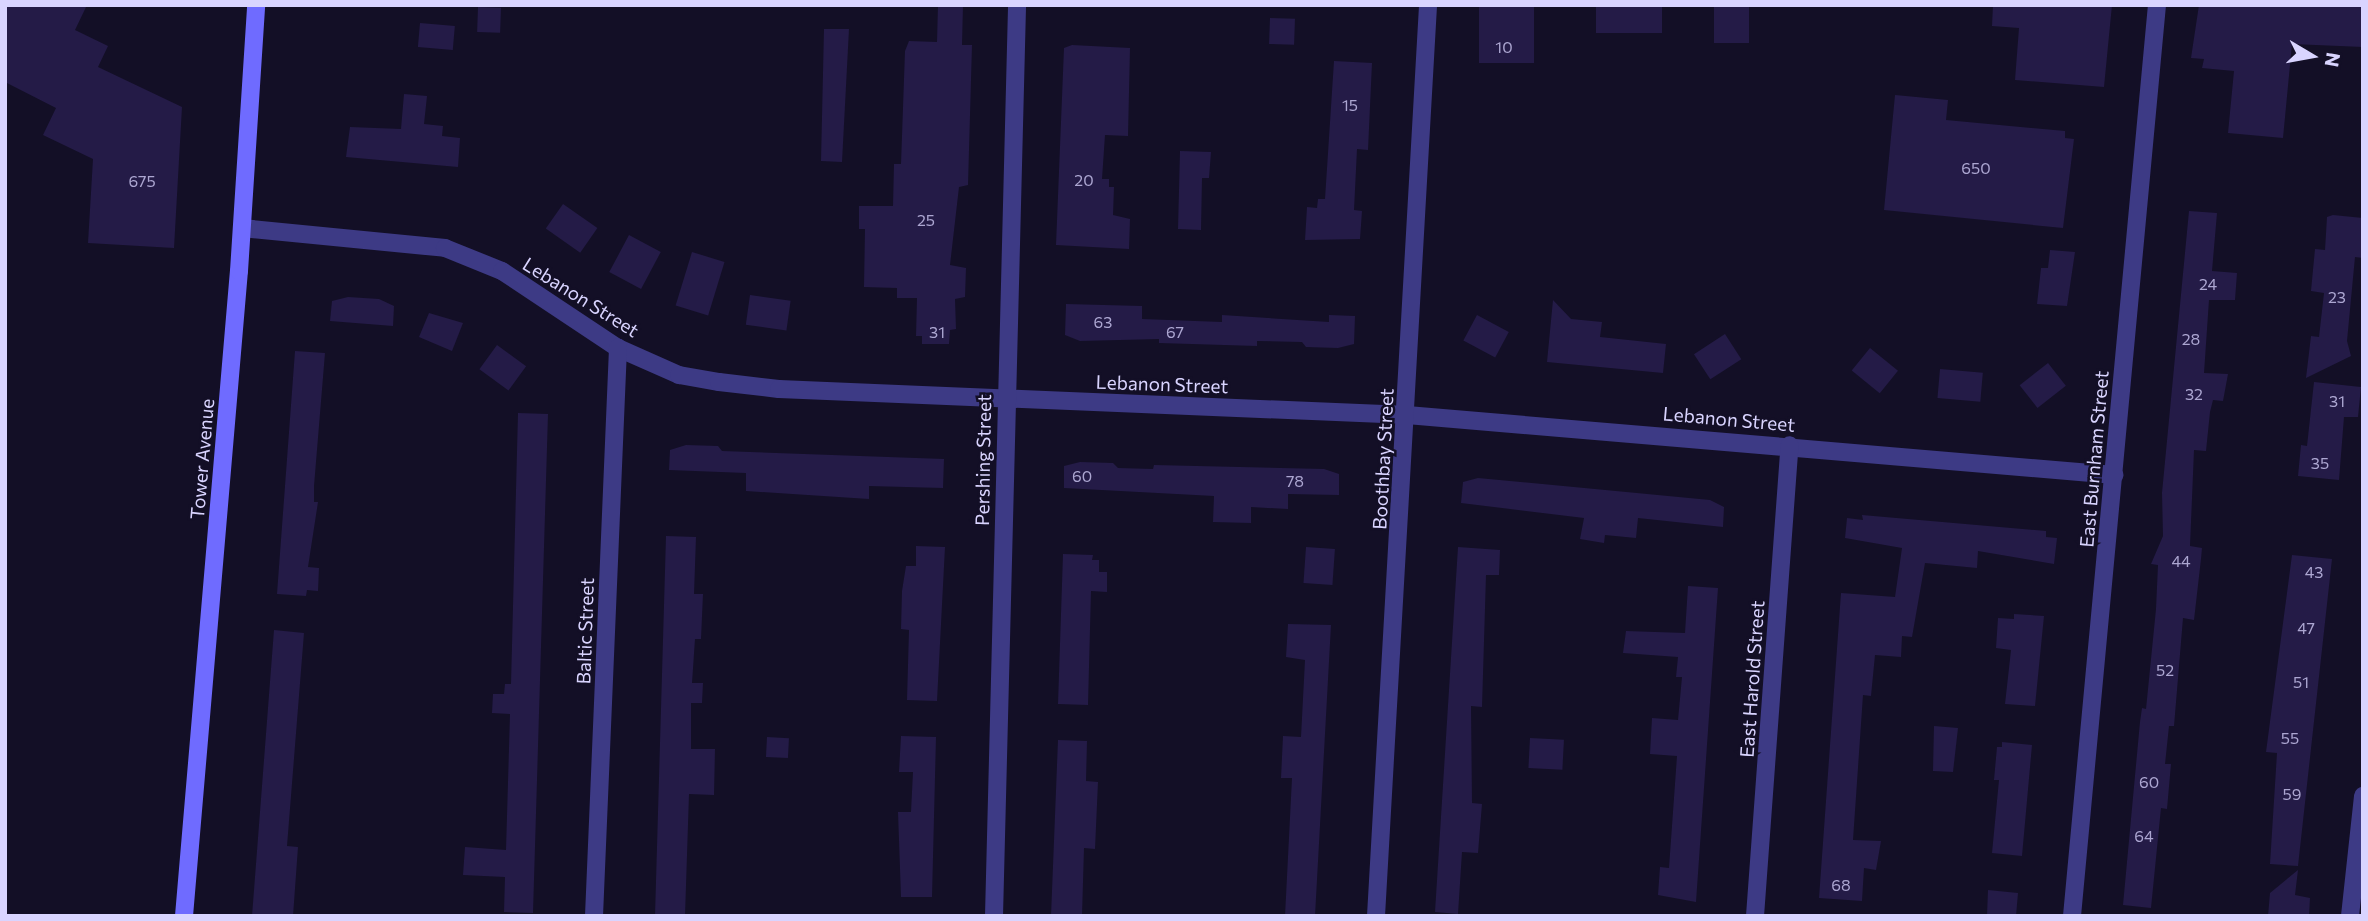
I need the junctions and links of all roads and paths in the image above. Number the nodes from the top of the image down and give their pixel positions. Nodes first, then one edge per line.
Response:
1 (256, 5) edge
2 (1017, 5) edge
3 (1428, 5) edge
4 (2157, 5) edge
5 (242, 228) junction
6 (618, 348) junction
7 (1005, 399) junction
8 (1408, 415) junction
9 (1790, 445) junction
10 (2114, 475) junction
11 (2363, 796) edge
12 (184, 916) edge
13 (594, 916) edge
14 (994, 916) edge
15 (1376, 916) edge
16 (1755, 916) edge
17 (2072, 916) edge
18 (2350, 916) edge

1 - 5 main road, Tower Avenue
2 - 7 street, Pershing Street
3 - 8 street, Boothbay Street
4 - 10 street, East Burnham Street
5 - 6 street, Lebanon Street
5 - 12 main road, Tower Avenue
6 - 7 street, Lebanon Street
6 - 13 street, Baltic Street
7 - 8 street, Lebanon Street
7 - 14 street, Pershing Street
8 - 9 street, Lebanon Street
8 - 15 street, Boothbay Street
9 - 10 street, Lebanon Street
9 - 16 street, East Harold Street
10 - 17 street, East Burnham Street
11 - 18 street

